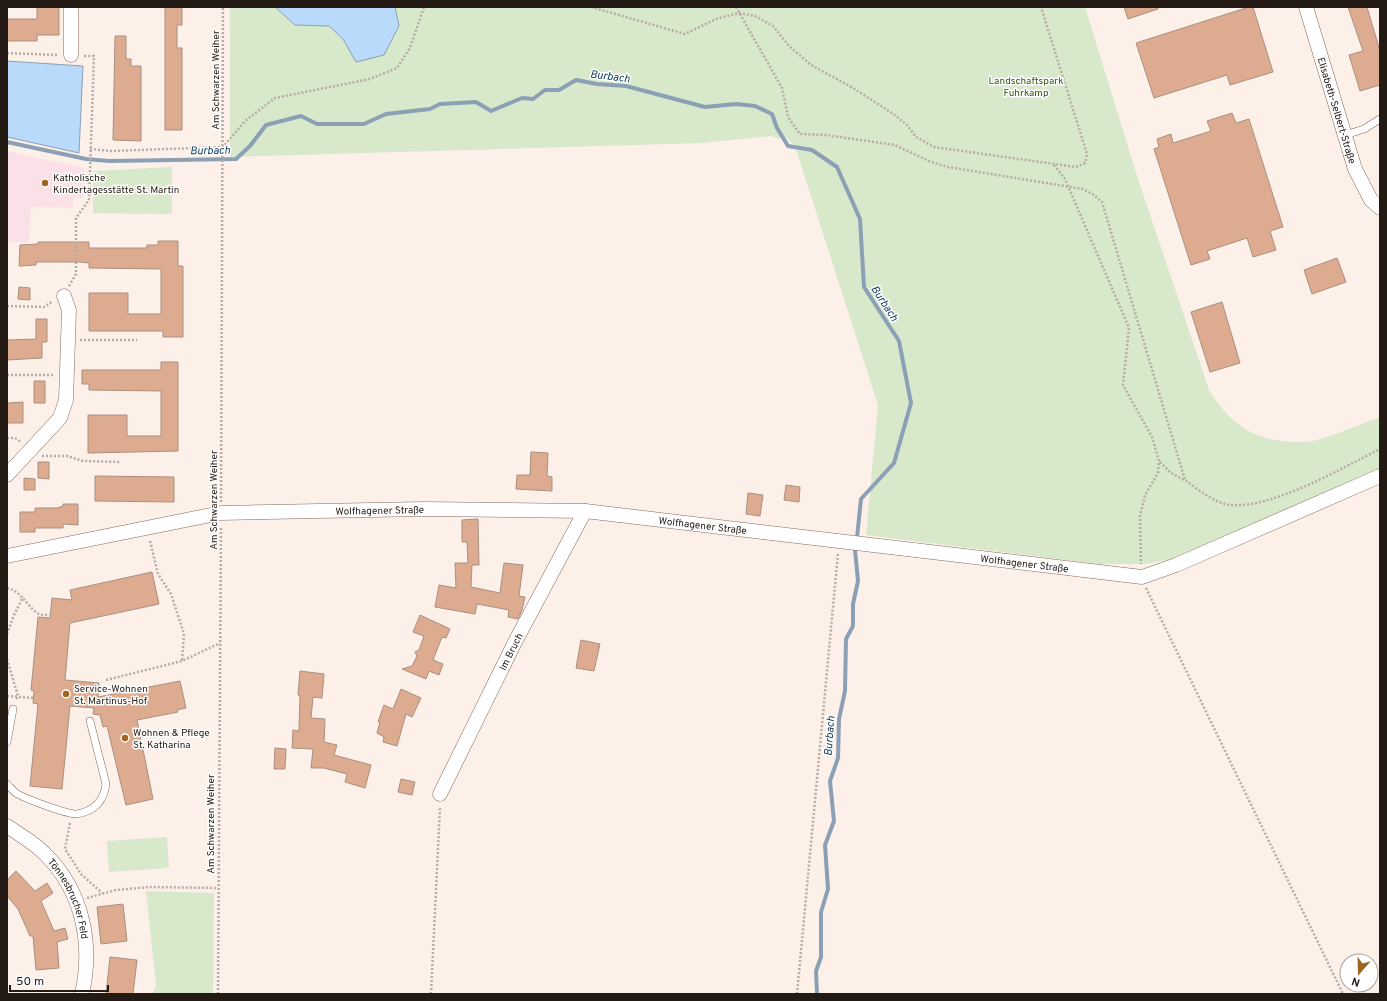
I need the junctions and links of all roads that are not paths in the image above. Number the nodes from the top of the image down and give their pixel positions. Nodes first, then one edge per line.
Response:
1 (71, 7) edge
2 (1306, 7) edge
3 (71, 55) road end
4 (1380, 119) edge
5 (1345, 135) junction
6 (1380, 208) edge
7 (64, 296) road end
8 (7, 474) edge
9 (1380, 476) edge
10 (585, 512) junction
11 (7, 556) edge
12 (12, 709) dead end
13 (90, 721) dead end
14 (7, 742) edge
15 (7, 784) edge
16 (440, 794) road end
17 (7, 826) edge
18 (82, 994) edge

1 - 3 street
2 - 5 street, Elisabeth-Selbert-Straße
4 - 5 lane
5 - 6 street, Elisabeth-Selbert-Straße
7 - 8 street
9 - 10 street, Wolfhagener Straße
10 - 11 street, Wolfhagener Straße
10 - 16 street, Im Bruch
12 - 14 lane
13 - 15 lane
17 - 18 street, Tönnesbrucher Feld

